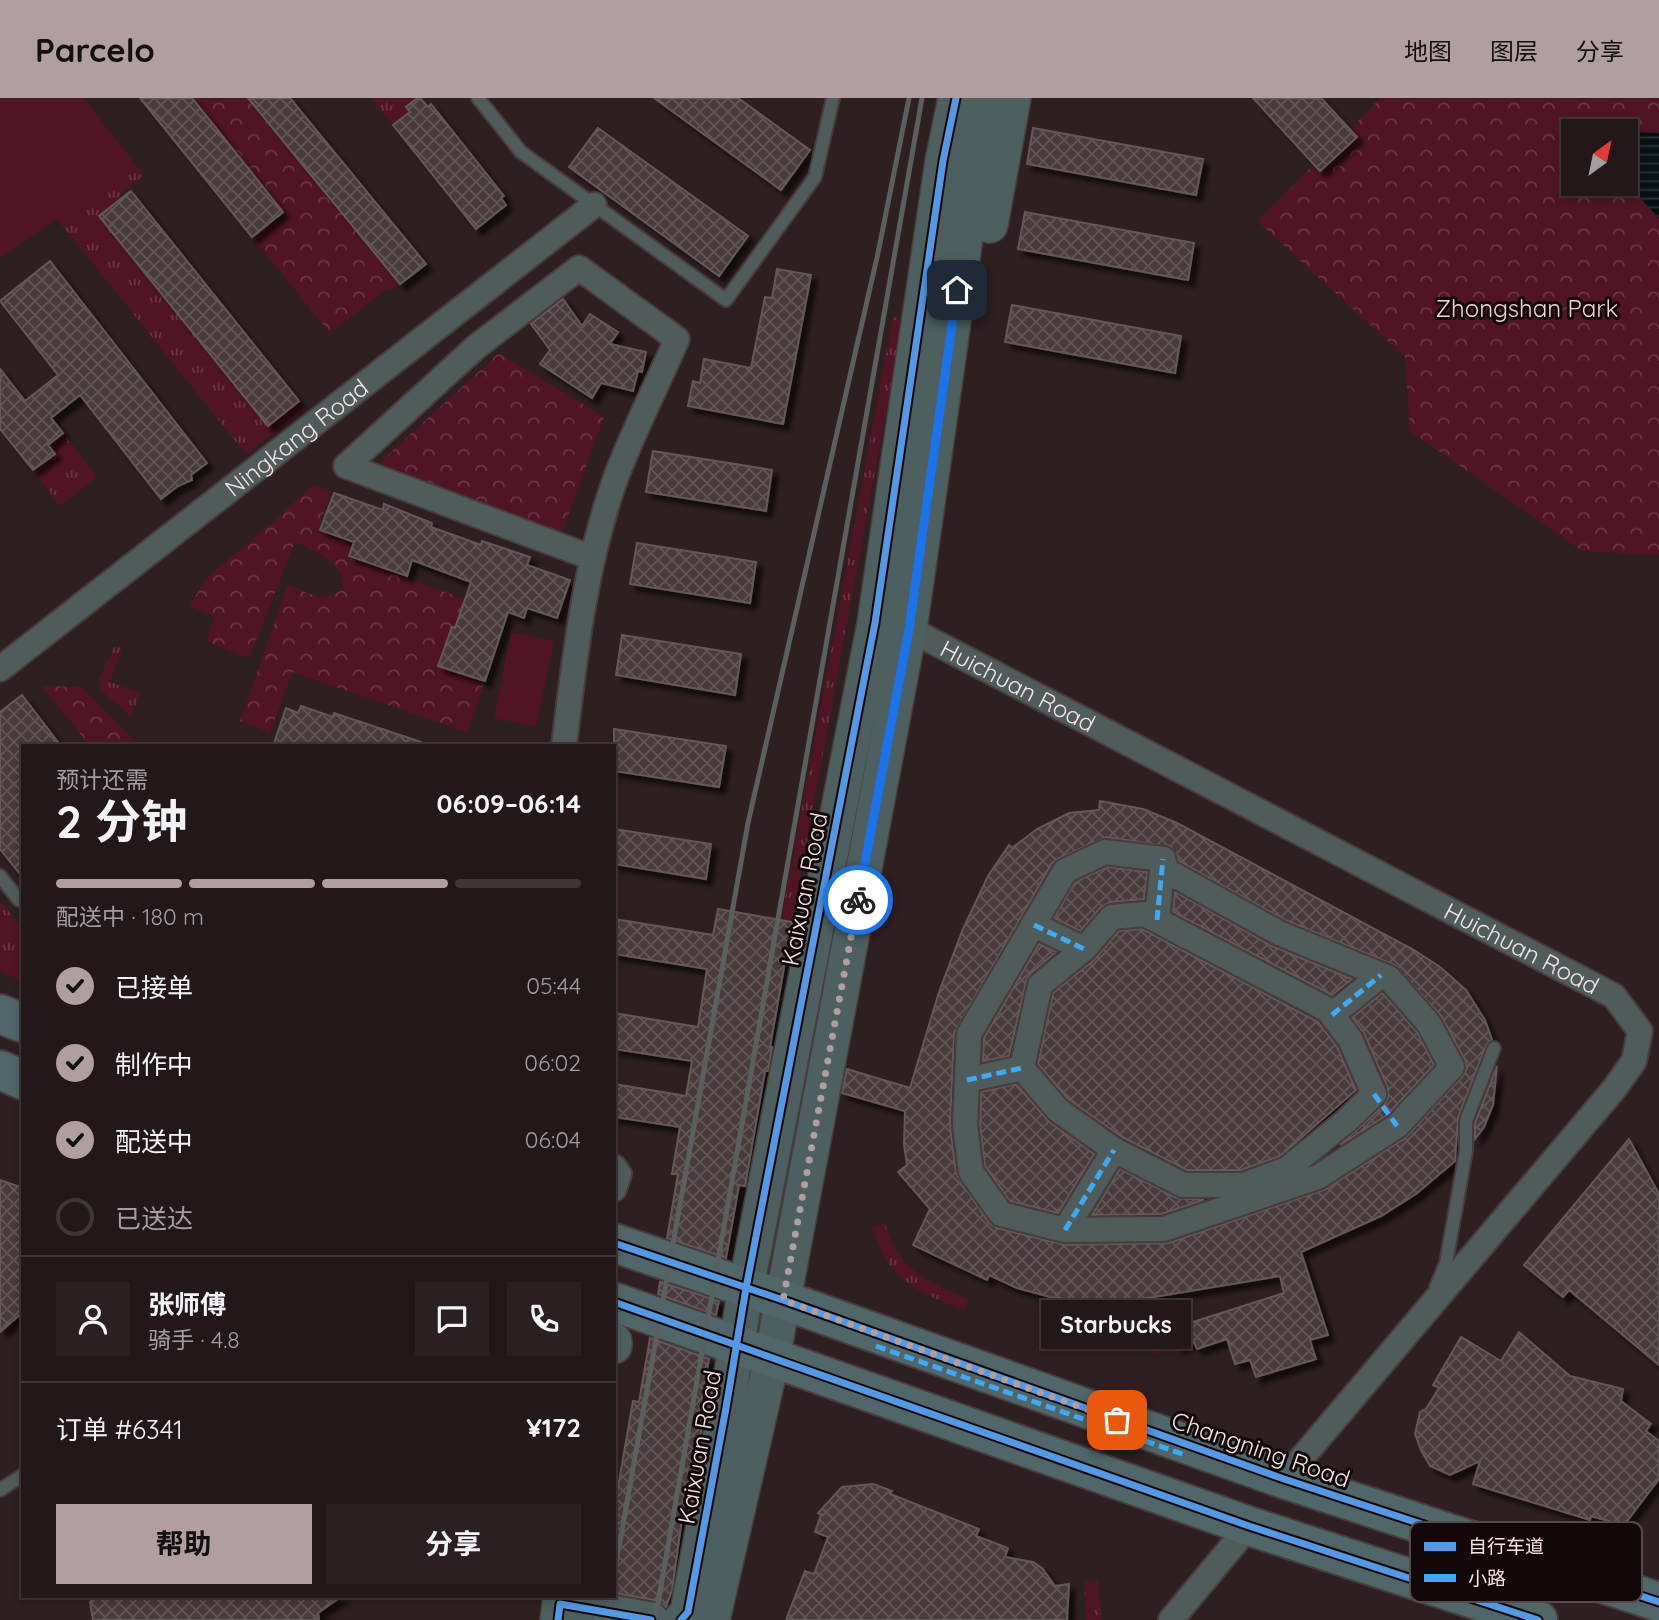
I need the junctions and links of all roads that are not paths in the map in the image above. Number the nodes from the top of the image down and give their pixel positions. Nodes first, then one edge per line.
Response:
1 (478, 98) edge
2 (833, 98) edge
3 (948, 98) edge
4 (956, 98) edge
5 (985, 98) edge
6 (1013, 98) edge
7 (943, 161) junction
8 (594, 205) junction
9 (593, 558) junction
10 (914, 592) junction
11 (875, 623) junction
12 (909, 629) junction
13 (0, 669) edge
14 (564, 744) edge
15 (1163, 859) junction
16 (0, 876) edge
17 (19, 900) dead end
18 (1157, 920) junction
19 (1034, 925) junction
20 (1084, 949) junction
21 (1381, 975) junction
22 (0, 1014) edge
23 (1332, 1015) junction
24 (21, 1022) edge
25 (1494, 1048) dead end
26 (1022, 1068) junction
27 (0, 1070) edge
28 (21, 1079) edge
29 (967, 1080) junction
30 (1374, 1094) junction
31 (1397, 1126) junction
32 (1114, 1150) junction
33 (1065, 1230) junction
34 (616, 1244) edge
35 (746, 1288) junction
36 (783, 1300) junction
37 (616, 1303) edge
38 (1427, 1311) junction
39 (736, 1345) junction
40 (772, 1358) junction
41 (21, 1476) edge
42 (1284, 1479) junction
43 (0, 1490) edge
44 (1415, 1522) edge
45 (1250, 1526) junction
46 (1410, 1578) edge
47 (1642, 1596) edge
48 (1483, 1602) edge
49 (1659, 1602) edge
50 (561, 1607) edge
51 (650, 1620) edge
52 (681, 1620) edge
53 (712, 1620) edge
54 (1171, 1620) edge
55 (1538, 1620) edge

1 - 8 lane
2 - 8 lane
3 - 7 street, Kaixuan Road
4 - 7 street, Kaixuan Road
5 - 10 street, Kaixuan Road
6 - 10 street, Kaixuan Road
7 - 11 street, Kaixuan Road
8 - 13 street, Ningkang Road
9 - 9 street
9 - 14 street
10 - 12 street, Kaixuan Road
11 - 12 street, Huichuan Road
11 - 35 street, Kaixuan Road
12 - 36 street, Kaixuan Road
12 - 38 street, Huichuan Road
15 - 18 street
15 - 19 street
15 - 21 street
16 - 17 lane
18 - 20 street
18 - 23 street
19 - 20 street
19 - 29 street
20 - 26 street
21 - 23 street
21 - 31 street
22 - 24 main road
23 - 30 street
25 - 38 lane
26 - 29 street
26 - 32 street
27 - 28 main road
29 - 33 street
30 - 31 street
30 - 32 street
31 - 33 street
32 - 33 street
34 - 35 main road, Changning Road
35 - 36 main road, Changning Road
35 - 39 street, Kaixuan Road
36 - 40 street, Kaixuan Road
36 - 42 main road, Changning Road
37 - 39 main road
38 - 42 street, Huichuan Road
39 - 40 main road
39 - 52 street, Kaixuan Road
40 - 45 main road
40 - 53 street, Kaixuan Road
41 - 43 lane
42 - 44 main road, Changning Road
45 - 46 main road
45 - 54 street
47 - 49 main road, Changning Road
48 - 55 main road
50 - 51 street

